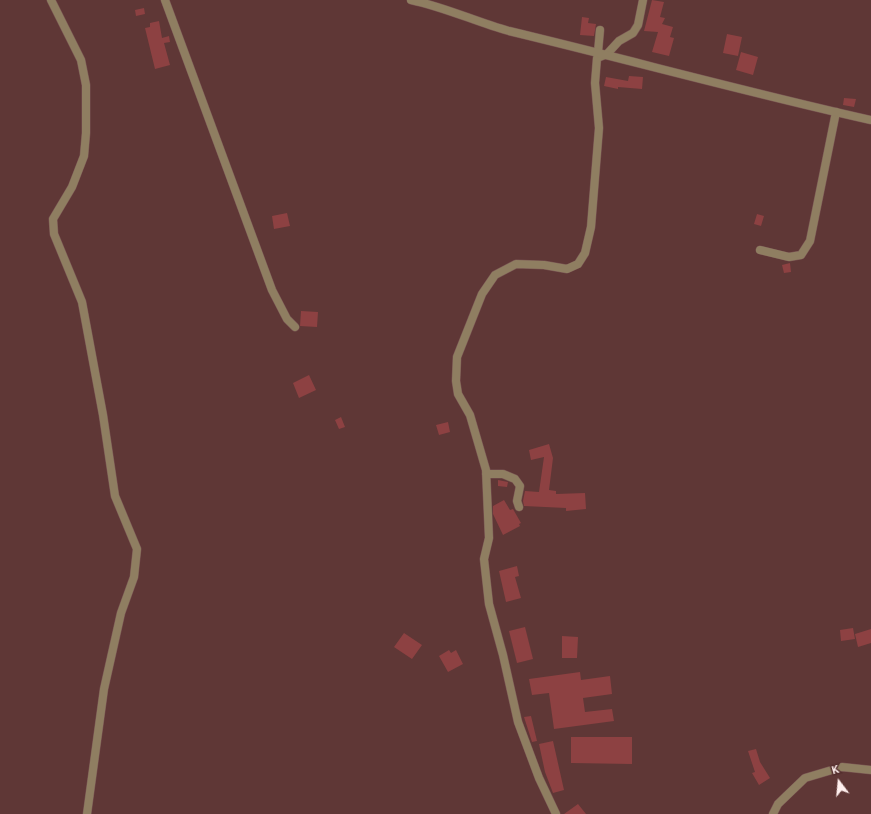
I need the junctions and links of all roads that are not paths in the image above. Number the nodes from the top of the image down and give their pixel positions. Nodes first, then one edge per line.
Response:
1 (51, 0) edge
2 (165, 0) edge
3 (411, 0) edge
4 (643, 0) edge
5 (600, 30) dead end
6 (598, 52) junction
7 (607, 54) junction
8 (836, 112) junction
9 (871, 120) edge
10 (760, 250) dead end
11 (295, 327) dead end
12 (486, 474) junction
13 (519, 507) dead end
14 (871, 770) edge
15 (87, 814) edge
16 (556, 814) edge
17 (773, 814) edge

1 - 15 street
2 - 11 street
3 - 6 street
4 - 7 street
5 - 6 street
6 - 7 street
7 - 8 street
7 - 12 street
8 - 9 street
8 - 10 street
12 - 13 street
12 - 16 street
14 - 17 street

